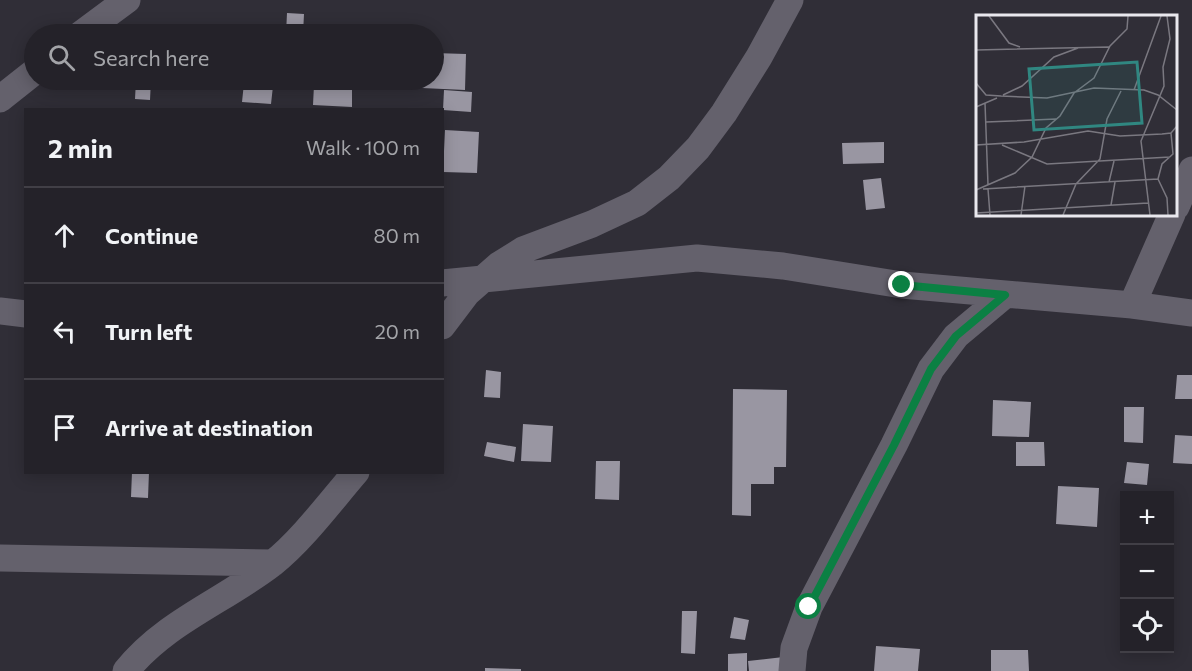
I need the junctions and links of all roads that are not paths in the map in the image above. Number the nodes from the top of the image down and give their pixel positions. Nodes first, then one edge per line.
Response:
1 (127, 0) edge
2 (790, 0) edge
3 (95, 24) edge
4 (24, 80) edge
5 (0, 99) edge
6 (1192, 170) edge
7 (1177, 205) edge
8 (1171, 216) edge
9 (482, 280) junction
10 (444, 283) edge
11 (1005, 295) junction
12 (1132, 305) junction
13 (0, 311) edge
14 (1192, 313) edge
15 (24, 314) edge
16 (444, 323) edge
17 (354, 474) edge
18 (0, 558) edge
19 (273, 563) junction
20 (126, 671) edge
21 (792, 671) edge

1 - 3 street
2 - 9 street
4 - 5 street
6 - 7 street
8 - 12 street
9 - 10 street
9 - 11 street
9 - 16 street
11 - 12 street
11 - 21 street
12 - 14 street
13 - 15 street
17 - 19 street
18 - 19 street
19 - 20 street

